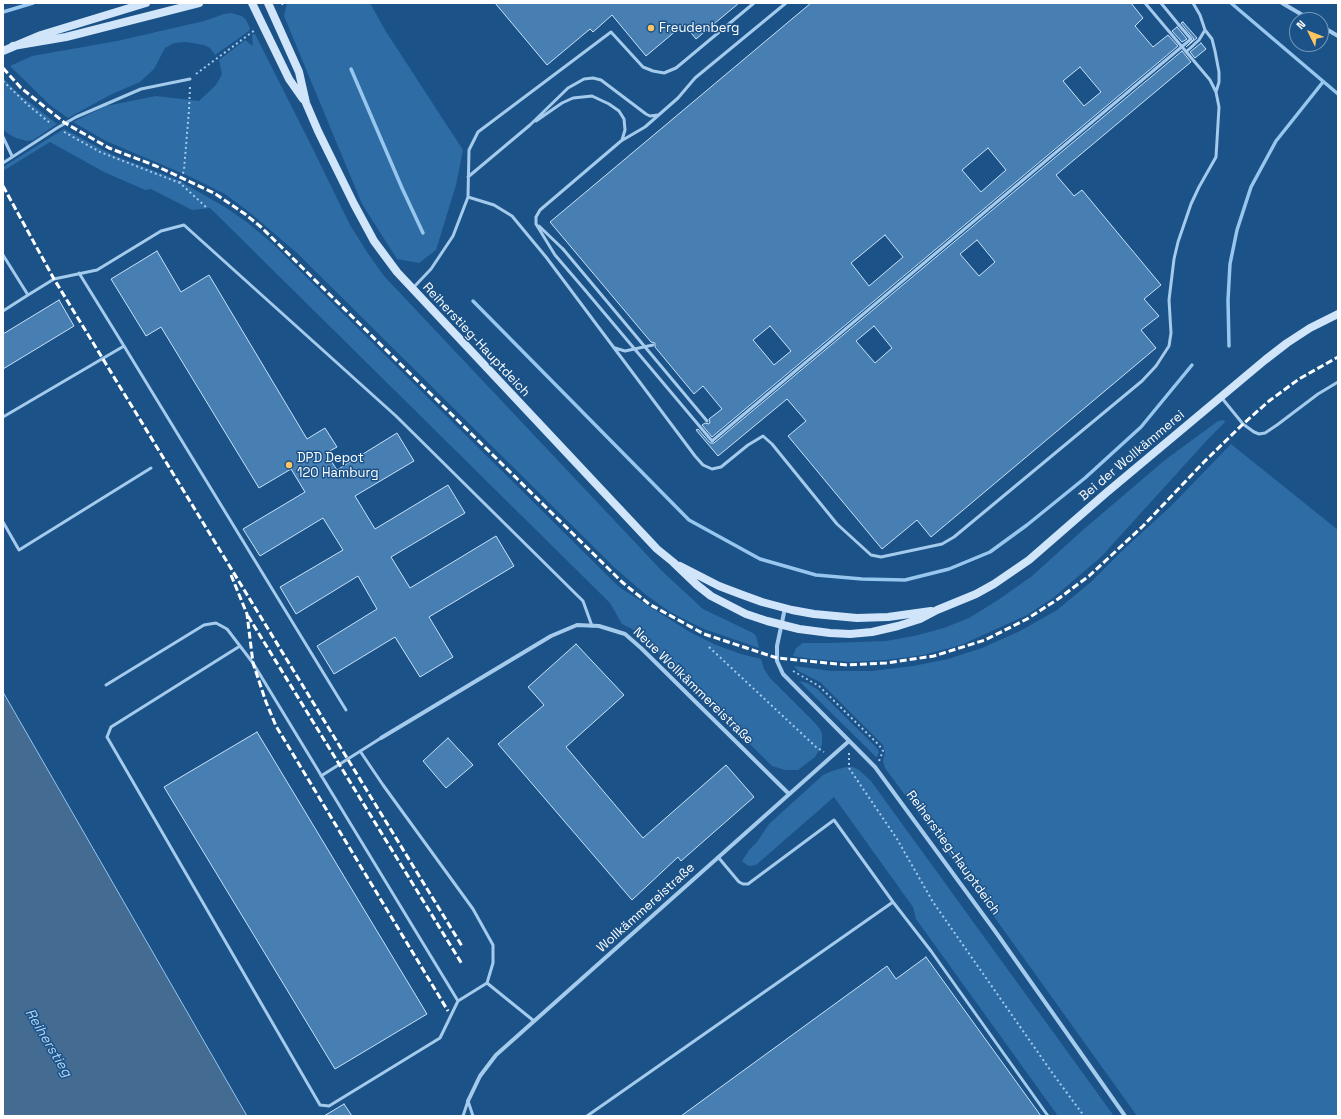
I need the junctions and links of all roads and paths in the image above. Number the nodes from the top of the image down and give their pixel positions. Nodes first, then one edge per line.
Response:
1 (146, 3) edge
2 (199, 3) edge
3 (252, 3) edge
4 (268, 3) edge
5 (282, 3) edge
6 (754, 3) edge
7 (786, 3) edge
8 (1144, 3) edge
9 (1161, 3) edge
10 (1193, 3) edge
11 (1282, 3) edge
12 (283, 7) dead end
13 (1297, 12) edge
14 (256, 29) dead end
15 (1205, 30) junction
16 (1329, 31) edge
17 (1338, 36) edge
18 (13, 46) junction
19 (3, 51) edge
20 (1186, 52) junction
21 (1338, 55) edge
22 (1338, 68) edge
23 (190, 79) junction
24 (3, 81) edge
25 (1216, 92) junction
26 (306, 103) junction
27 (660, 114) junction
28 (530, 125) junction
29 (57, 128) junction
30 (3, 137) edge
31 (621, 140) junction
32 (12, 156) junction
33 (3, 163) edge
34 (468, 177) junction
35 (180, 183) junction
36 (468, 197) junction
37 (207, 208) dead end
38 (536, 224) junction
39 (3, 255) edge
40 (79, 273) junction
41 (412, 289) junction
42 (28, 295) junction
43 (3, 311) edge
44 (1338, 314) edge
45 (653, 345) dead end
46 (124, 346) junction
47 (612, 346) junction
48 (1338, 382) edge
49 (1221, 397) junction
50 (3, 417) edge
51 (707, 421) dead end
52 (151, 468) dead end
53 (3, 522) edge
54 (673, 562) junction
55 (785, 608) junction
56 (937, 610) junction
57 (781, 625) junction
58 (592, 626) junction
59 (240, 646) junction
60 (709, 648) dead end
61 (791, 670) dead end
62 (106, 685) dead end
63 (346, 710) dead end
64 (381, 738) joint
65 (849, 741) junction
66 (816, 746) dead end
67 (360, 751) junction
68 (875, 767) junction
69 (321, 776) junction
70 (789, 794) junction
71 (718, 857) junction
72 (893, 902) junction
73 (487, 983) junction
74 (458, 1001) junction
75 (534, 1021) junction
76 (468, 1101) junction
77 (463, 1116) edge
78 (473, 1116) edge
79 (587, 1116) edge
80 (1048, 1116) edge
81 (1084, 1116) edge
82 (1126, 1116) edge

1 - 18 main road
2 - 18 main road
3 - 26 main road, Reiherstieg-Hauptdeich
4 - 26 main road, Reiherstieg-Hauptdeich
5 - 12 path
6 - 34 lane
7 - 27 lane
8 - 20 lane
9 - 38 lane, bridge
10 - 15 lane
11 - 13 street
14 - 23 path
15 - 20 lane
15 - 25 lane
16 - 17 street
18 - 19 main road
20 - 25 lane
21 - 22 path
23 - 29 lane
23 - 35 path
24 - 29 path
25 - 47 lane
26 - 41 main road, Reiherstieg-Hauptdeich
27 - 28 lane
27 - 31 lane
28 - 31 lane
28 - 34 lane
29 - 32 lane
29 - 35 path
30 - 32 lane
31 - 38 lane
32 - 33 lane
34 - 36 lane
35 - 37 path
36 - 41 lane
36 - 47 lane
38 - 51 lane, bridge
39 - 42 lane
40 - 42 lane
40 - 46 lane
40 - 58 lane
41 - 54 main road, Reiherstieg-Hauptdeich
42 - 43 lane
44 - 49 main road, Bei der Wollkämmerei
45 - 47 lane
46 - 50 lane
46 - 63 lane
48 - 49 lane
49 - 56 main road, Bei der Wollkämmerei
52 - 53 lane
54 - 55 main road, Bei der Wollkämmerei
54 - 57 main road, Bei der Wollkämmerei
55 - 56 main road, Bei der Wollkämmerei
55 - 57 street, Reiherstieg-Hauptdeich
56 - 57 main road, Bei der Wollkämmerei
57 - 65 street, Reiherstieg-Hauptdeich
58 - 64 street, Neue Wollkämmereistraße
58 - 70 street, Neue Wollkämmereistraße
59 - 62 lane
59 - 69 lane
59 - 74 lane
60 - 66 path
61 - 68 path
64 - 67 lane
65 - 68 street, Reiherstieg-Hauptdeich
65 - 70 street, Wollkämmereistraße
65 - 81 path
67 - 69 lane
67 - 73 lane
68 - 82 street, Reiherstieg-Hauptdeich
69 - 74 lane
70 - 71 street, Wollkämmereistraße
71 - 72 lane
71 - 75 street, Wollkämmereistraße
72 - 79 lane
72 - 80 lane
73 - 74 lane
73 - 75 lane
75 - 76 street, Wollkämmereistraße
76 - 77 lane
76 - 78 lane

